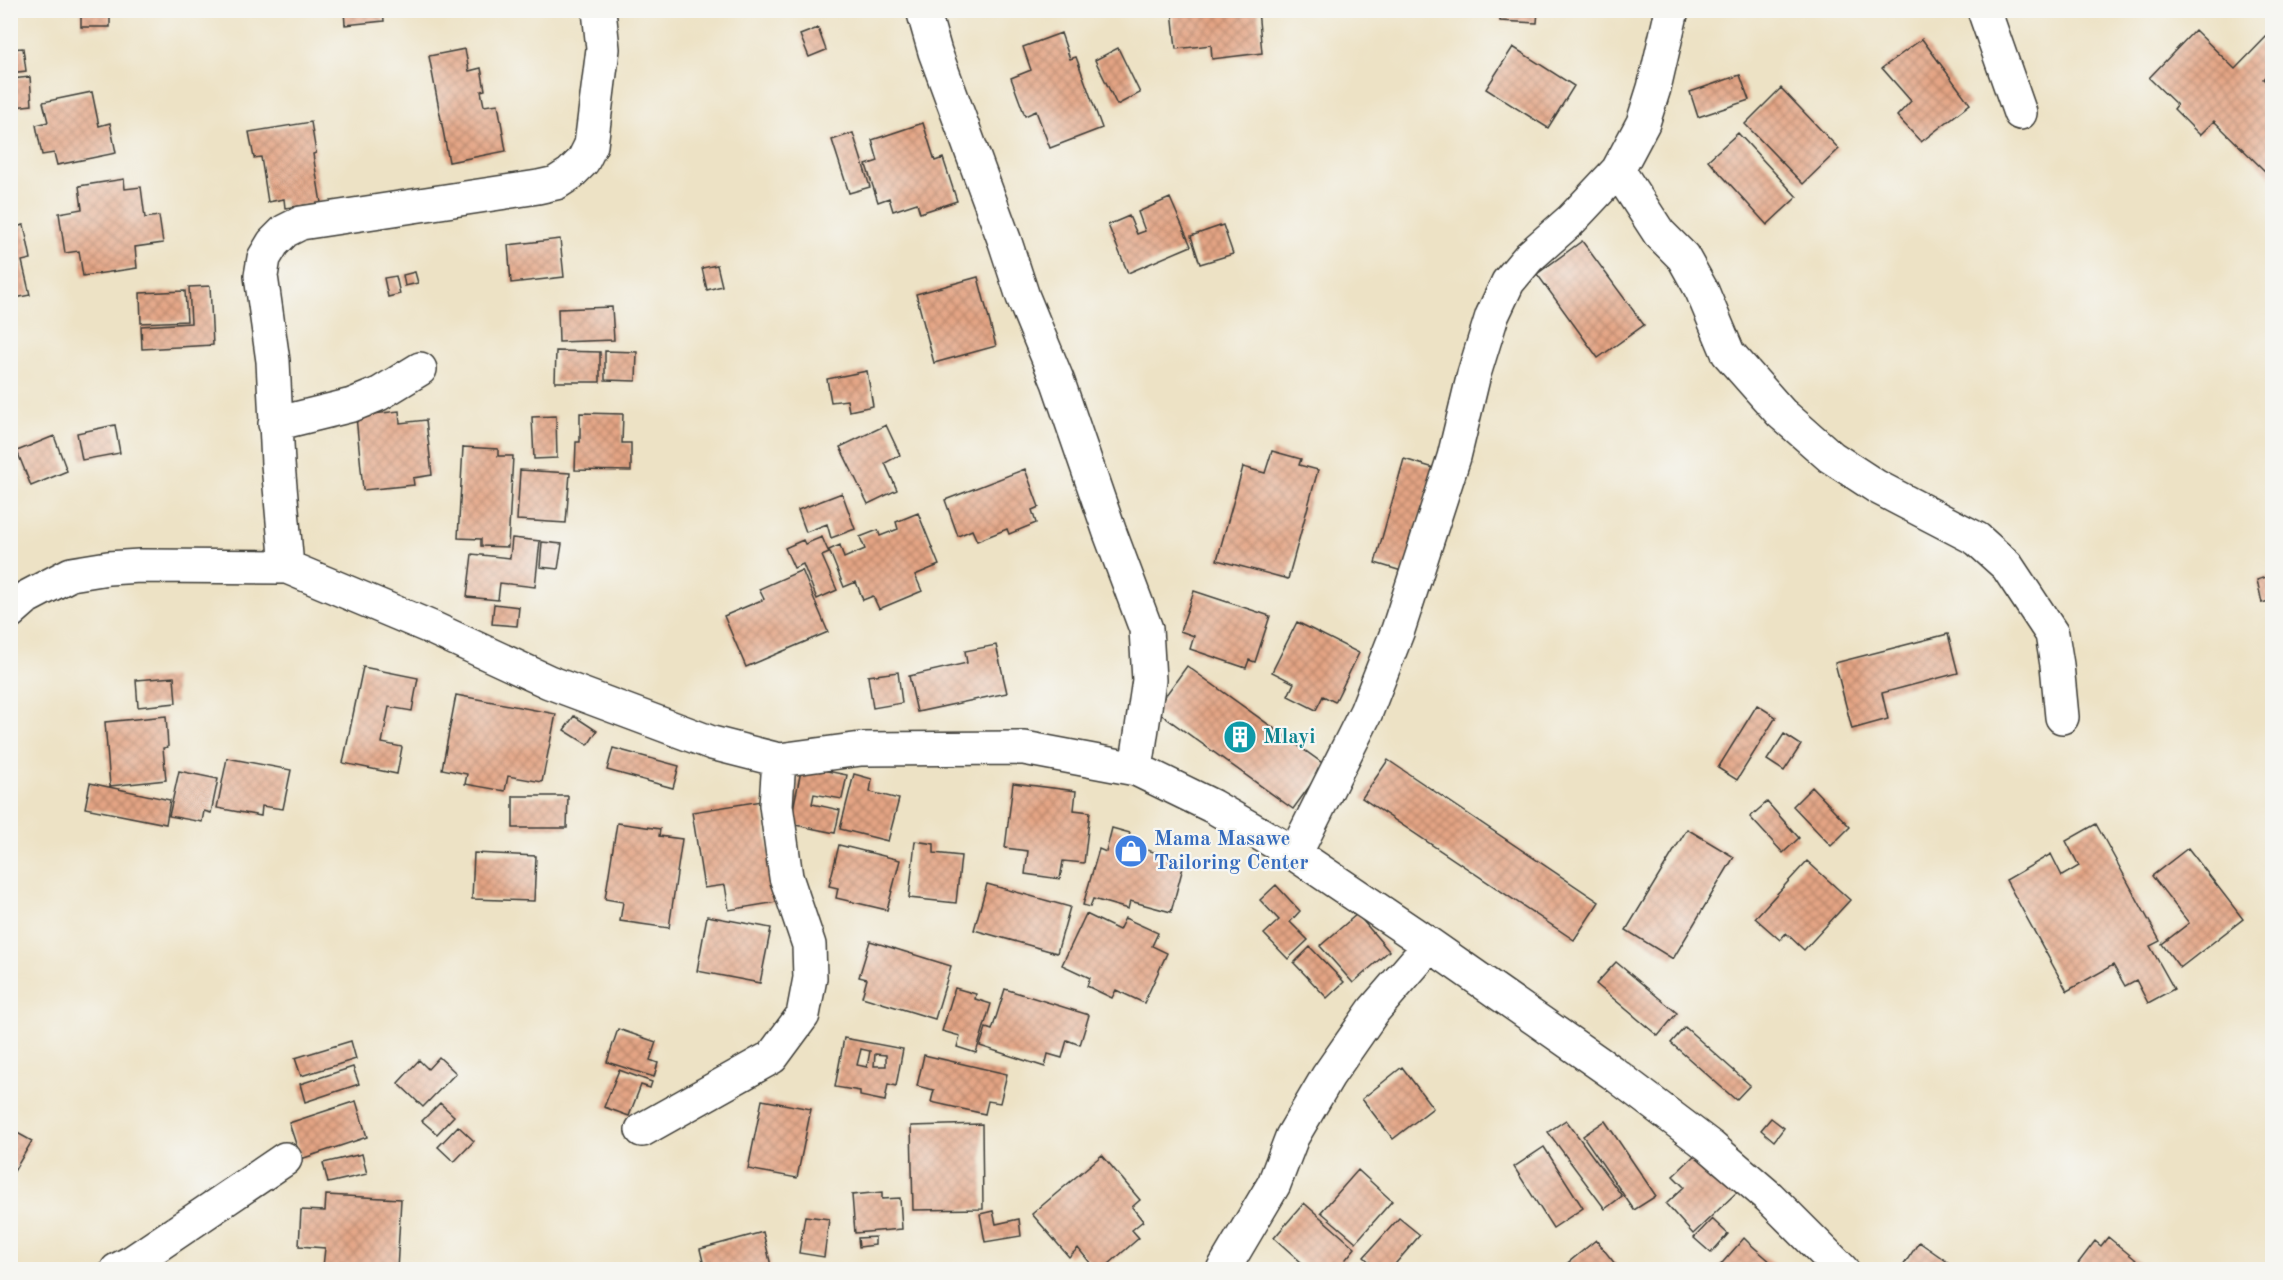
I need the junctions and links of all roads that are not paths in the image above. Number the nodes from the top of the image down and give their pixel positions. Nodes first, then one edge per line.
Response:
1 (599, 10) edge
2 (923, 10) edge
3 (1672, 10) edge
4 (1984, 10) edge
5 (2020, 113) dead end
6 (1618, 170) junction
7 (420, 369) dead end
8 (275, 424) junction
9 (287, 567) junction
10 (10, 612) edge
11 (2062, 717) dead end
12 (779, 760) junction
13 (1136, 769) junction
14 (1295, 854) junction
15 (1430, 945) junction
16 (642, 1130) dead end
17 (285, 1159) dead end
18 (117, 1269) edge
19 (1223, 1269) edge
20 (1842, 1269) edge

1 - 8 street
2 - 13 street
3 - 6 street
4 - 5 street
6 - 11 street
6 - 14 street
7 - 8 street
8 - 9 street
9 - 10 street
9 - 12 street
12 - 13 street
12 - 16 street
13 - 14 street
14 - 15 street
15 - 19 street
15 - 20 street
17 - 18 street

